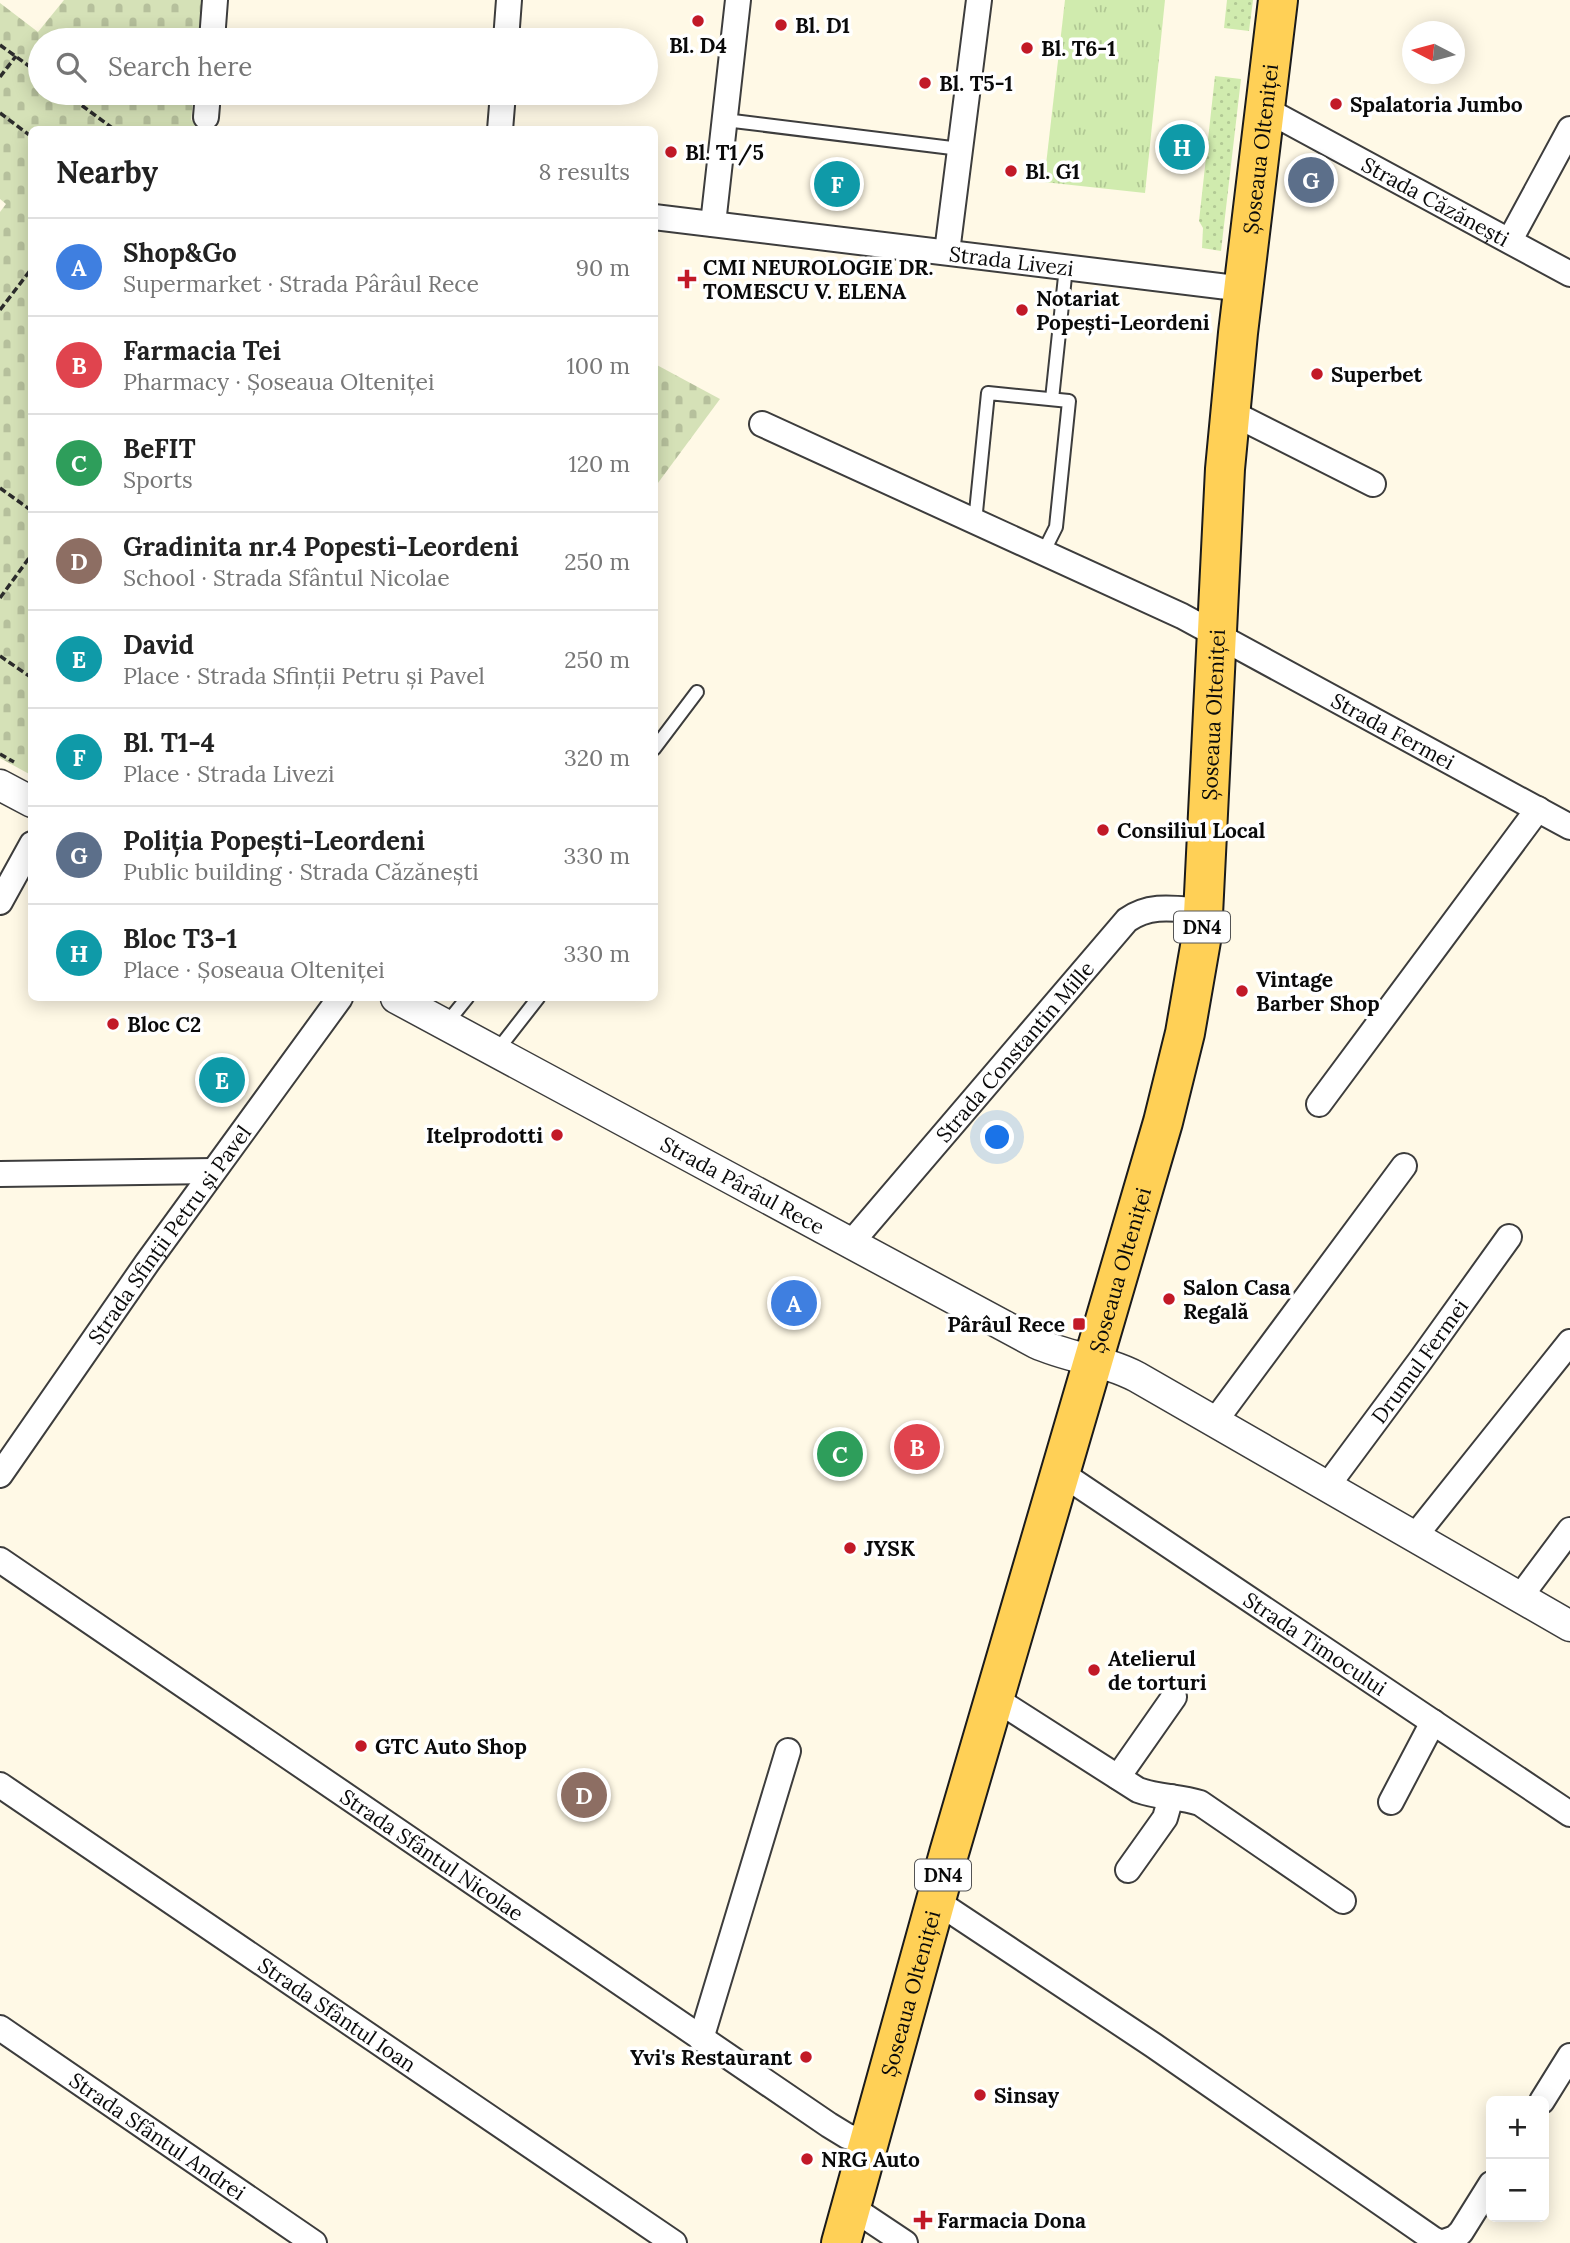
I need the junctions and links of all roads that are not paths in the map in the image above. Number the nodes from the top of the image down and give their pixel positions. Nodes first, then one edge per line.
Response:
1 (215, 0) edge
2 (509, 0) edge
3 (738, 0) edge
4 (979, 0) edge
5 (1278, 0) edge
6 (213, 28) edge
7 (507, 28) edge
8 (502, 105) edge
9 (1265, 109) junction
10 (725, 120) junction
11 (500, 126) edge
12 (1570, 129) edge
13 (960, 149) junction
14 (658, 218) edge
15 (713, 224) junction
16 (1510, 240) junction
17 (947, 252) junction
18 (1066, 267) junction
19 (1570, 274) edge
20 (1244, 289) junction
21 (1052, 399) junction
22 (1230, 412) junction
23 (762, 424) dead end
24 (1373, 484) dead end
25 (975, 522) junction
26 (1043, 553) junction
27 (1216, 633) junction
28 (697, 692) dead end
29 (658, 744) edge
30 (0, 785) edge
31 (28, 800) edge
32 (1538, 809) junction
33 (1570, 827) edge
34 (28, 851) edge
35 (0, 902) edge
36 (1204, 911) junction
37 (338, 1001) edge
38 (402, 1001) edge
39 (465, 1001) edge
40 (536, 1001) edge
41 (446, 1024) junction
42 (496, 1052) junction
43 (1319, 1104) dead end
44 (1404, 1166) dead end
45 (213, 1171) junction
46 (0, 1174) edge
47 (1508, 1237) dead end
48 (851, 1242) junction
49 (1570, 1342) edge
50 (1094, 1361) junction
51 (1215, 1421) junction
52 (1061, 1473) junction
53 (0, 1475) edge
54 (1328, 1485) junction
55 (1570, 1530) edge
56 (1415, 1536) junction
57 (0, 1560) edge
58 (1520, 1597) junction
59 (1570, 1626) edge
60 (1174, 1697) dead end
61 (994, 1698) junction
62 (1433, 1723) junction
63 (788, 1751) dead end
64 (1118, 1777) junction
65 (0, 1785) edge
66 (1171, 1797) junction
67 (1391, 1802) dead end
68 (1570, 1814) edge
69 (1128, 1870) dead end
70 (936, 1901) junction
71 (1343, 1901) dead end
72 (0, 2028) edge
73 (701, 2039) junction
74 (1570, 2056) edge
75 (1545, 2096) edge
76 (869, 2143) junction
77 (1486, 2192) edge
78 (851, 2207) junction
79 (314, 2243) edge
80 (674, 2243) edge
81 (841, 2243) edge
82 (905, 2243) edge

1 - 6 street
2 - 7 street
3 - 10 street
4 - 13 street
5 - 9 main road, Șoseaua Olteniței / DN4
8 - 11 street
9 - 16 street, Strada Căzănești
9 - 20 main road, Șoseaua Olteniței / DN4
10 - 13 lane
10 - 15 street
12 - 16 street
13 - 17 street
14 - 15 street, Strada Livezi
15 - 17 street, Strada Livezi
16 - 19 street, Strada Căzănești
17 - 18 street, Strada Livezi
18 - 20 street, Strada Livezi
18 - 21 lane
20 - 22 main road, Șoseaua Olteniței / DN4
21 - 25 lane
21 - 26 lane
22 - 24 street
22 - 27 main road, Șoseaua Olteniței / DN4
23 - 25 street, Strada Fermei
25 - 26 street, Strada Fermei
26 - 27 street, Strada Fermei
27 - 32 street, Strada Fermei
27 - 36 main road, Șoseaua Olteniței / DN4
28 - 29 lane
30 - 31 street
32 - 33 street, Strada Fermei
32 - 43 street
34 - 35 street
36 - 48 street, Strada Constantin Mille
36 - 50 main road, Șoseaua Olteniței / DN4
37 - 45 street, Strada Sfinții Petru și Pavel
38 - 41 street, Strada Pârâul Rece
39 - 41 lane
40 - 42 lane
41 - 42 street, Strada Pârâul Rece
42 - 48 street, Strada Pârâul Rece
44 - 51 street
45 - 46 street
45 - 53 street, Strada Sfinții Petru și Pavel
47 - 54 street, Drumul Fermei
48 - 50 street, Strada Pârâul Rece
49 - 56 street
50 - 51 street
50 - 52 main road, Șoseaua Olteniței / DN4
51 - 54 street
52 - 61 main road, Șoseaua Olteniței / DN4
52 - 62 street, Strada Timocului
54 - 56 street
55 - 58 street
56 - 58 street
57 - 73 street, Strada Sfântul Nicolae
58 - 59 street
60 - 64 street
61 - 64 street
61 - 70 main road, Șoseaua Olteniței / DN4
62 - 67 street
62 - 68 street, Strada Timocului
63 - 73 street
64 - 66 street
65 - 80 street, Strada Sfântul Ioan
66 - 69 street
66 - 71 street
70 - 76 main road, Șoseaua Olteniței / DN4
70 - 77 street
72 - 79 street, Strada Sfântul Andrei
73 - 76 street, Strada Sfântul Nicolae
74 - 75 street
76 - 78 main road, Șoseaua Olteniței / DN4
78 - 81 main road, Șoseaua Olteniței / DN4
78 - 82 street

